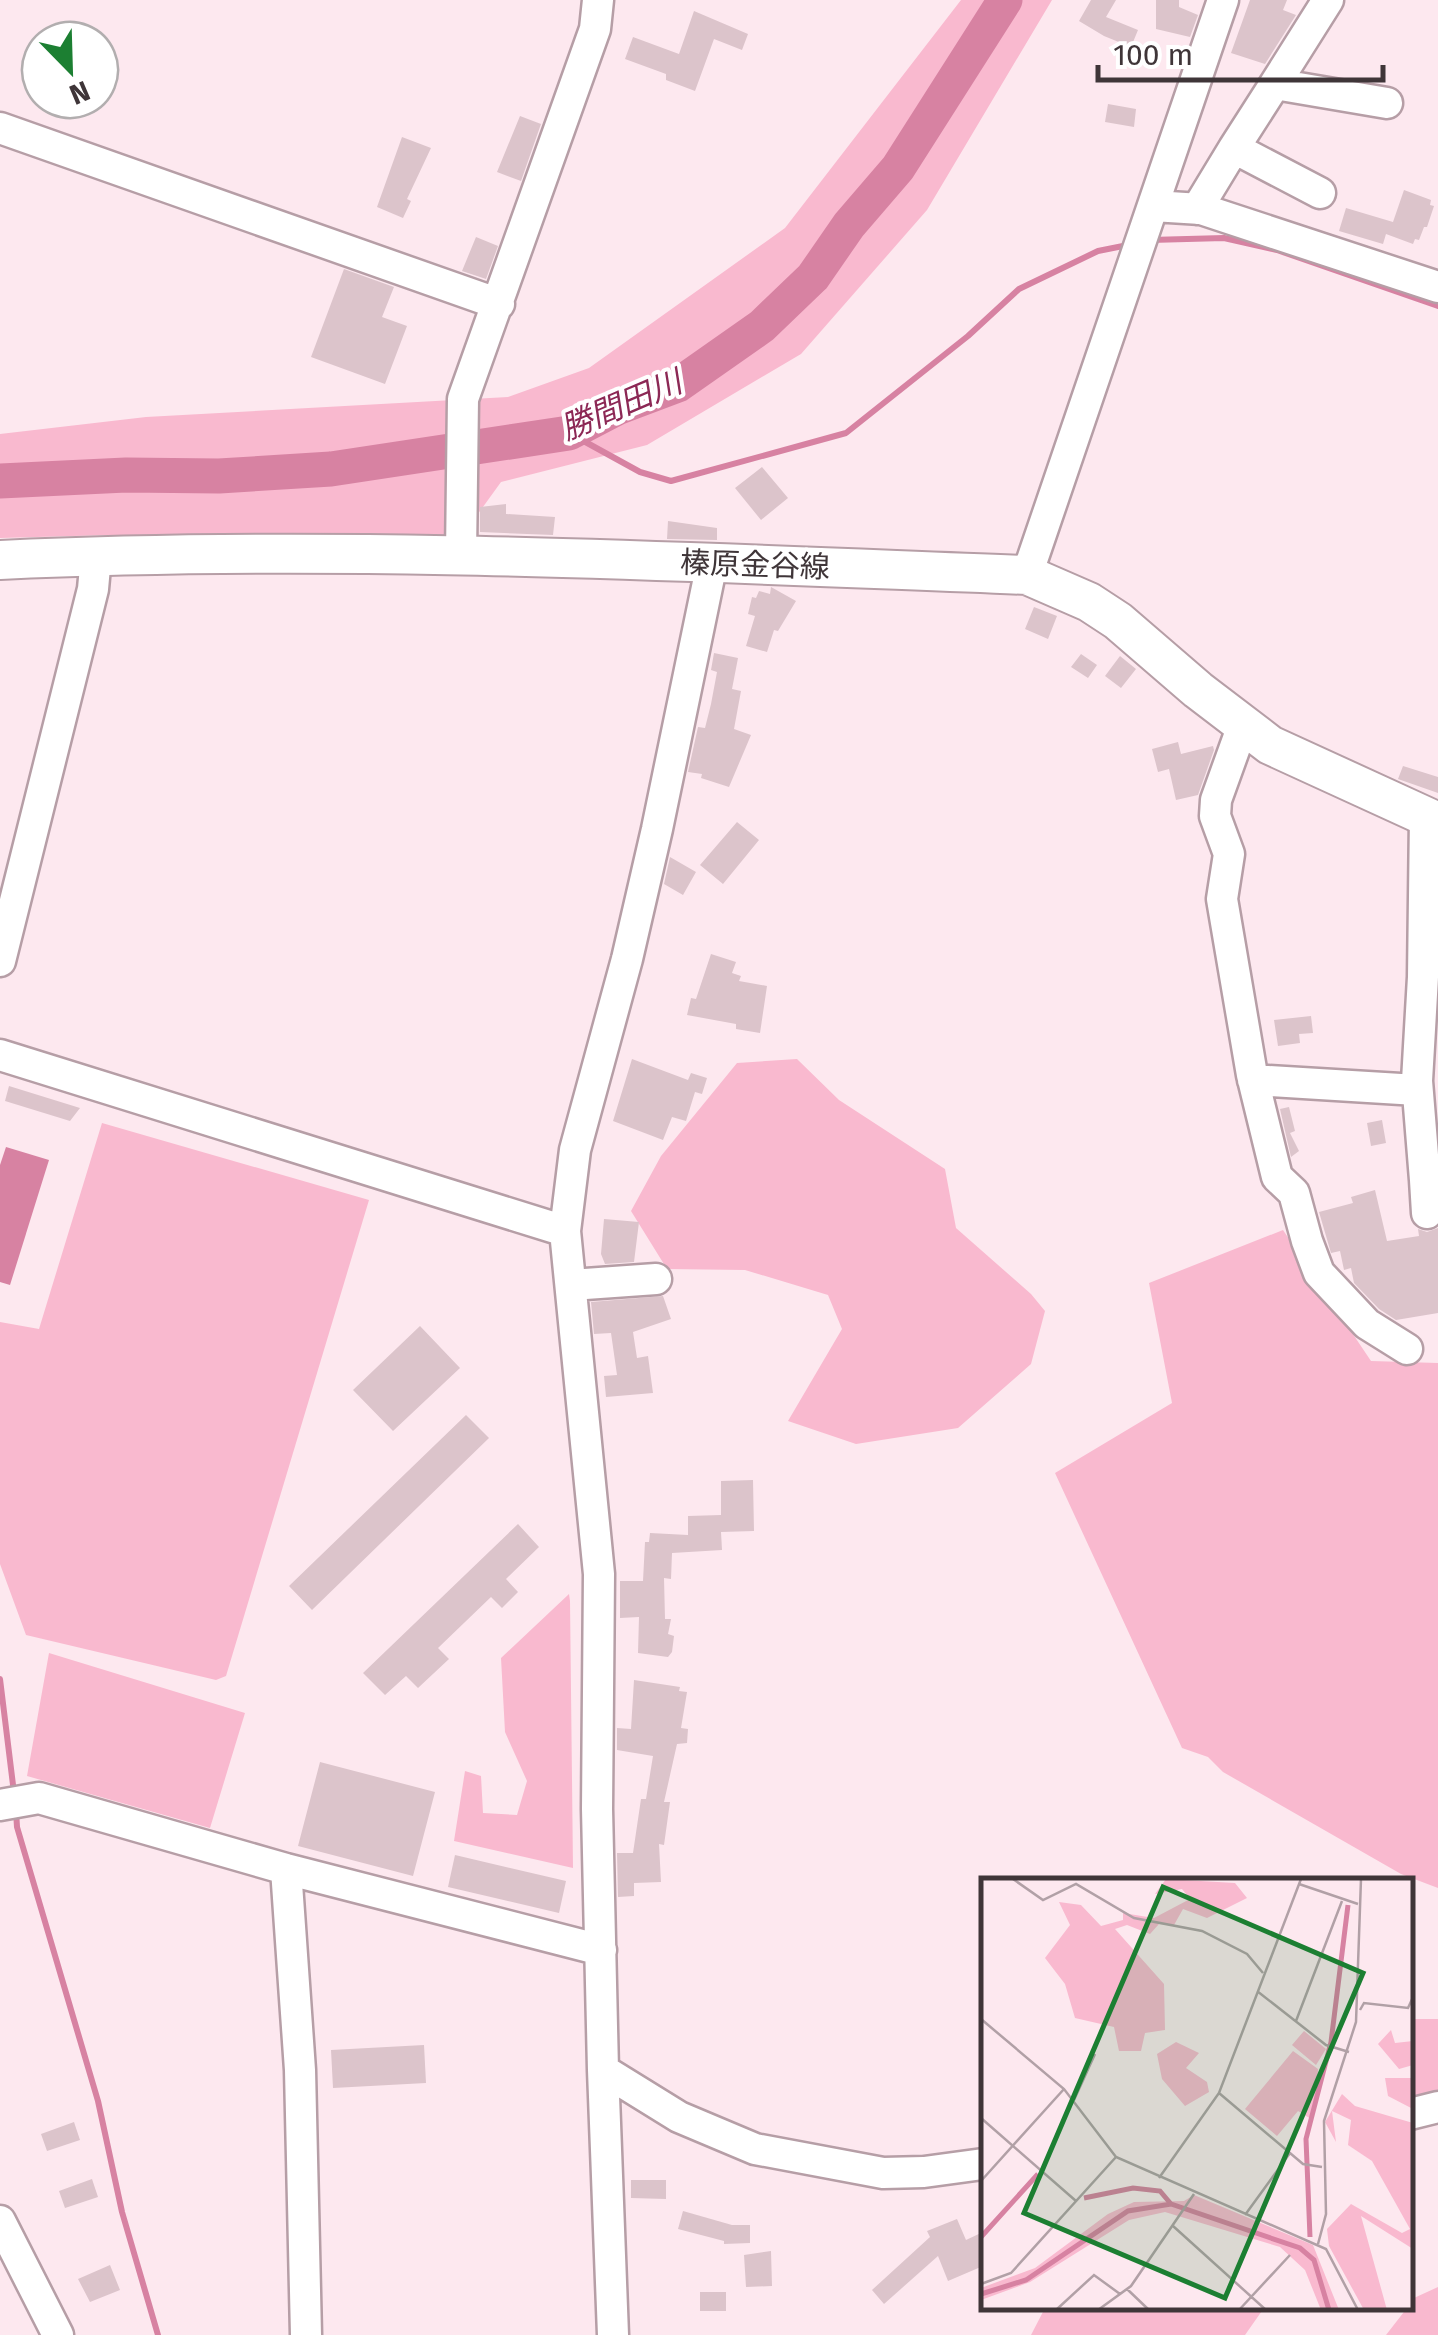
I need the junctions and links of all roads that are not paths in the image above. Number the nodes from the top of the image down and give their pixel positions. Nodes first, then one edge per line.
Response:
1 (598, 0) edge
2 (1223, 0) edge
3 (1328, 0) edge
4 (1275, 84) junction
5 (1387, 103) dead end
6 (0, 128) edge
7 (1234, 148) junction
8 (1320, 193) dead end
9 (1153, 206) junction
10 (1198, 209) junction
11 (1438, 287) edge
12 (499, 304) junction
13 (460, 555) junction
14 (96, 556) junction
15 (0, 560) edge
16 (712, 563) junction
17 (1026, 575) junction
18 (1243, 725) junction
19 (1432, 819) edge
20 (0, 961) edge
21 (0, 1055) edge
22 (1253, 1080) junction
23 (1418, 1090) junction
24 (1432, 1178) edge
25 (1427, 1213) dead end
26 (565, 1231) junction
27 (656, 1279) dead end
28 (571, 1285) junction
29 (1408, 1349) dead end
30 (0, 1805) edge
31 (286, 1870) junction
32 (601, 1950) junction
33 (603, 2070) junction
34 (1438, 2107) edge
35 (1413, 2113) edge
36 (981, 2164) edge
37 (0, 2221) edge
38 (58, 2335) edge
39 (306, 2335) edge
40 (613, 2335) edge

1 - 12 street
2 - 9 street
3 - 4 street
4 - 5 street
4 - 7 street
6 - 12 street
7 - 8 street
7 - 10 street
9 - 10 street
9 - 17 street
10 - 11 street
12 - 13 street
13 - 14 main road, 榛原金谷線
13 - 16 main road, 榛原金谷線
14 - 15 main road, 榛原金谷線
14 - 20 street
16 - 17 main road, 榛原金谷線
16 - 26 street
17 - 18 main road, 榛原金谷線
18 - 19 main road, 榛原金谷線
18 - 22 street
19 - 23 street
21 - 26 street
22 - 23 street
22 - 29 street
23 - 24 street
24 - 25 street
26 - 28 street
27 - 28 street
28 - 32 street
30 - 31 street
31 - 32 street
31 - 39 street
32 - 33 street
33 - 36 street
33 - 40 street
34 - 35 street
37 - 38 street

